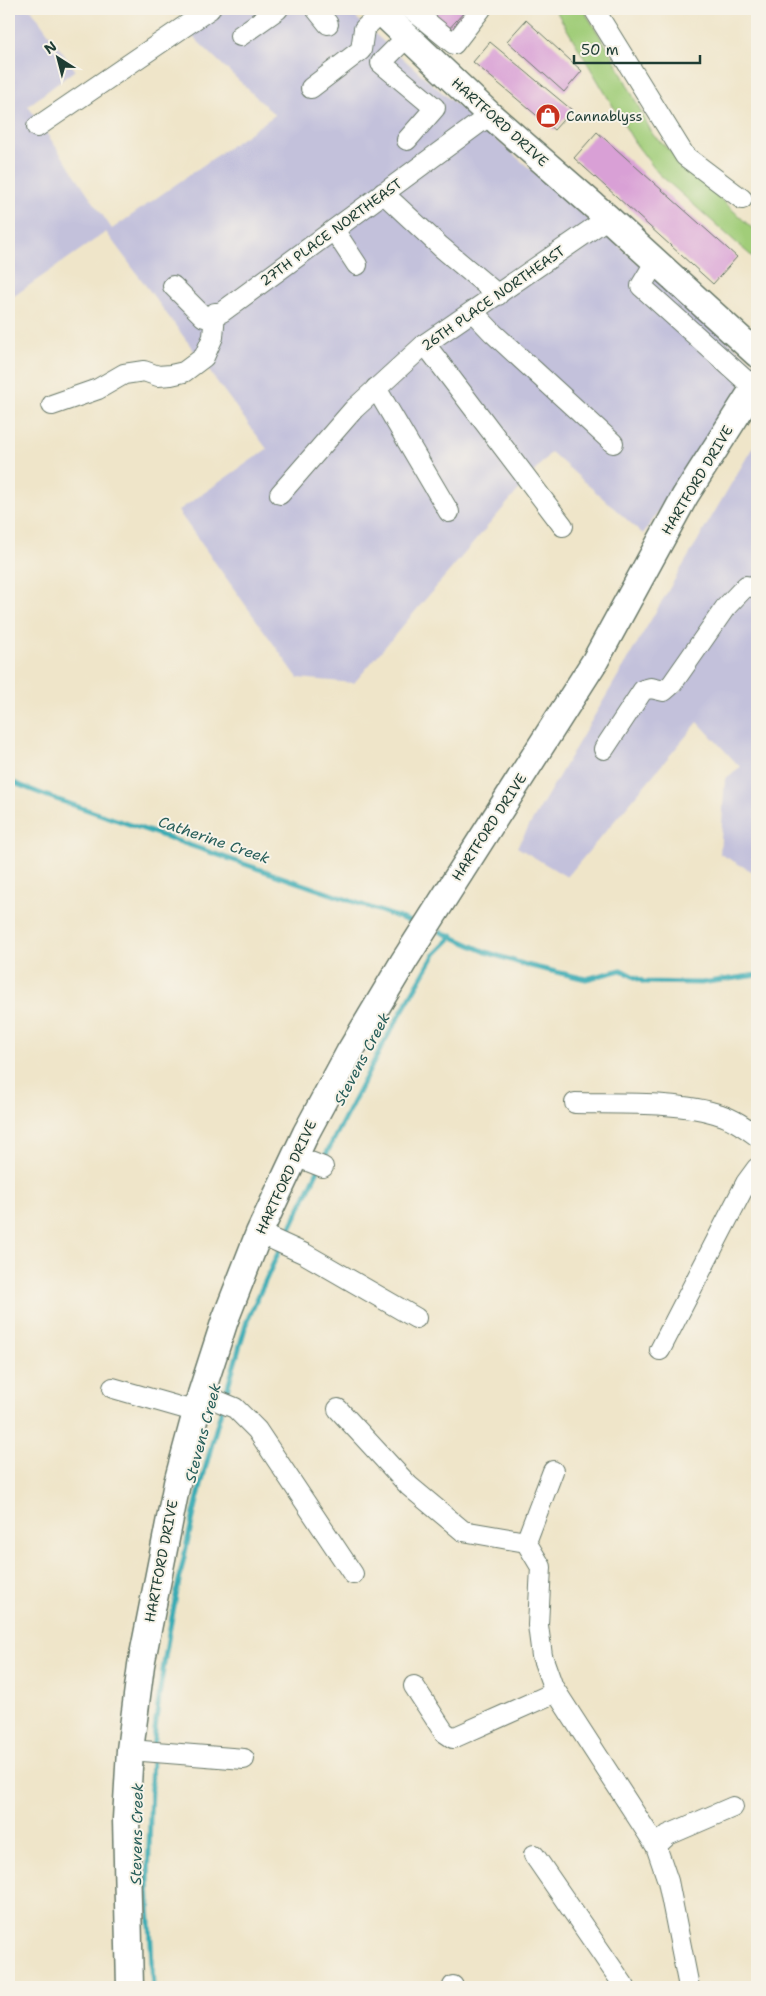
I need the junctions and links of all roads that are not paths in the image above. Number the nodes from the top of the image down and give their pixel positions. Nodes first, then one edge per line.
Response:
1 (210, 9) edge
2 (278, 9) edge
3 (411, 9) edge
4 (481, 9) edge
5 (594, 9) edge
6 (380, 10) edge
7 (240, 36) dead end
8 (407, 37) junction
9 (311, 88) dead end
10 (490, 115) junction
11 (37, 127) dead end
12 (406, 140) dead end
13 (384, 193) junction
14 (742, 199) dead end
15 (608, 218) junction
16 (334, 230) junction
17 (656, 261) junction
18 (357, 265) dead end
19 (173, 286) dead end
20 (498, 295) junction
21 (473, 312) junction
22 (215, 314) junction
23 (425, 344) junction
24 (757, 354) edge
25 (756, 386) edge
26 (376, 388) junction
27 (52, 405) dead end
28 (613, 443) dead end
29 (280, 494) dead end
30 (449, 512) dead end
31 (563, 526) dead end
32 (757, 584) edge
33 (604, 749) dead end
34 (575, 1103) dead end
35 (757, 1136) edge
36 (757, 1168) edge
37 (266, 1235) junction
38 (416, 1318) dead end
39 (660, 1350) dead end
40 (114, 1388) dead end
41 (209, 1402) junction
42 (338, 1409) dead end
43 (553, 1471) dead end
44 (526, 1542) junction
45 (354, 1574) dead end
46 (414, 1686) dead end
47 (556, 1692) junction
48 (145, 1750) junction
49 (244, 1759) dead end
50 (733, 1807) dead end
51 (656, 1846) junction
52 (534, 1854) dead end
53 (130, 1987) edge
54 (625, 1987) edge
55 (689, 1987) edge

1 - 11 street
2 - 7 street
3 - 4 street
5 - 14 street
6 - 8 main road, HARTFORD DRIVE
6 - 9 street
8 - 10 main road, HARTFORD DRIVE
8 - 12 street
10 - 13 street, 27TH PLACE NORTHEAST
10 - 15 main road, HARTFORD DRIVE
13 - 16 street, 27TH PLACE NORTHEAST
13 - 20 street
15 - 17 main road, HARTFORD DRIVE
15 - 20 street, 26TH PLACE NORTHEAST
16 - 18 street
16 - 22 street, 27TH PLACE NORTHEAST
17 - 24 main road, HARTFORD DRIVE
17 - 25 street
19 - 22 street
20 - 21 street, 26TH PLACE NORTHEAST
21 - 23 street, 26TH PLACE NORTHEAST
21 - 28 street
22 - 27 street
23 - 26 street, 26TH PLACE NORTHEAST
23 - 31 street
25 - 37 main road, HARTFORD DRIVE
26 - 29 street, 26TH PLACE NORTHEAST
26 - 30 street
32 - 33 street
34 - 35 street
36 - 39 street
37 - 38 street
37 - 41 main road, HARTFORD DRIVE
40 - 41 street
41 - 45 street
41 - 48 main road, HARTFORD DRIVE
42 - 44 street
43 - 44 street
44 - 47 street
46 - 47 street
47 - 51 street
48 - 49 street
48 - 53 main road, HARTFORD DRIVE
50 - 51 street
51 - 55 street
52 - 54 street

